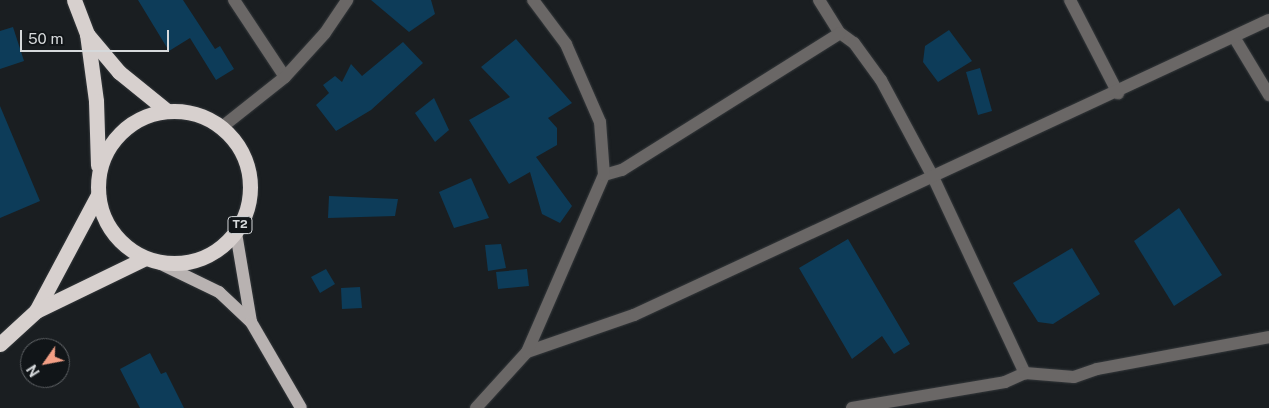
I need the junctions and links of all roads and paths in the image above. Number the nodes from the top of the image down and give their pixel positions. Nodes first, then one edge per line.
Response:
1 (74, 0) edge
2 (234, 0) edge
3 (347, 0) edge
4 (533, 0) edge
5 (819, 0) edge
6 (1070, 0) edge
7 (1269, 20) edge
8 (840, 33) junction
9 (87, 34) junction
10 (1234, 37) junction
11 (285, 77) junction
12 (1118, 93) junction
13 (1269, 95) edge
14 (166, 110) junction
15 (222, 126) junction
16 (98, 171) junction
17 (604, 176) junction
18 (933, 177) junction
19 (98, 195) junction
20 (236, 234) junction
21 (151, 260) junction
22 (36, 311) junction
23 (251, 322) junction
24 (1269, 337) edge
25 (0, 344) edge
26 (527, 352) junction
27 (1025, 373) junction
28 (302, 408) edge
29 (476, 408) edge
30 (852, 408) edge

1 - 9 highway, T2
2 - 11 street
3 - 11 street
4 - 17 street
5 - 8 street
6 - 12 street
7 - 10 street
8 - 17 street
8 - 18 street
9 - 14 highway, T2
9 - 16 highway, T2
10 - 12 street
10 - 13 street
11 - 15 street
12 - 18 street
14 - 15 highway, T2
14 - 16 highway, T2
15 - 20 highway, T2
16 - 19 highway, T2
17 - 26 street
18 - 26 street
18 - 27 street
19 - 21 highway, T2
19 - 22 highway, T2
20 - 21 highway, T2
20 - 23 main road
21 - 22 highway, T2
21 - 23 main road
22 - 25 highway, T2
23 - 28 main road
24 - 27 street
26 - 29 street
27 - 30 street

